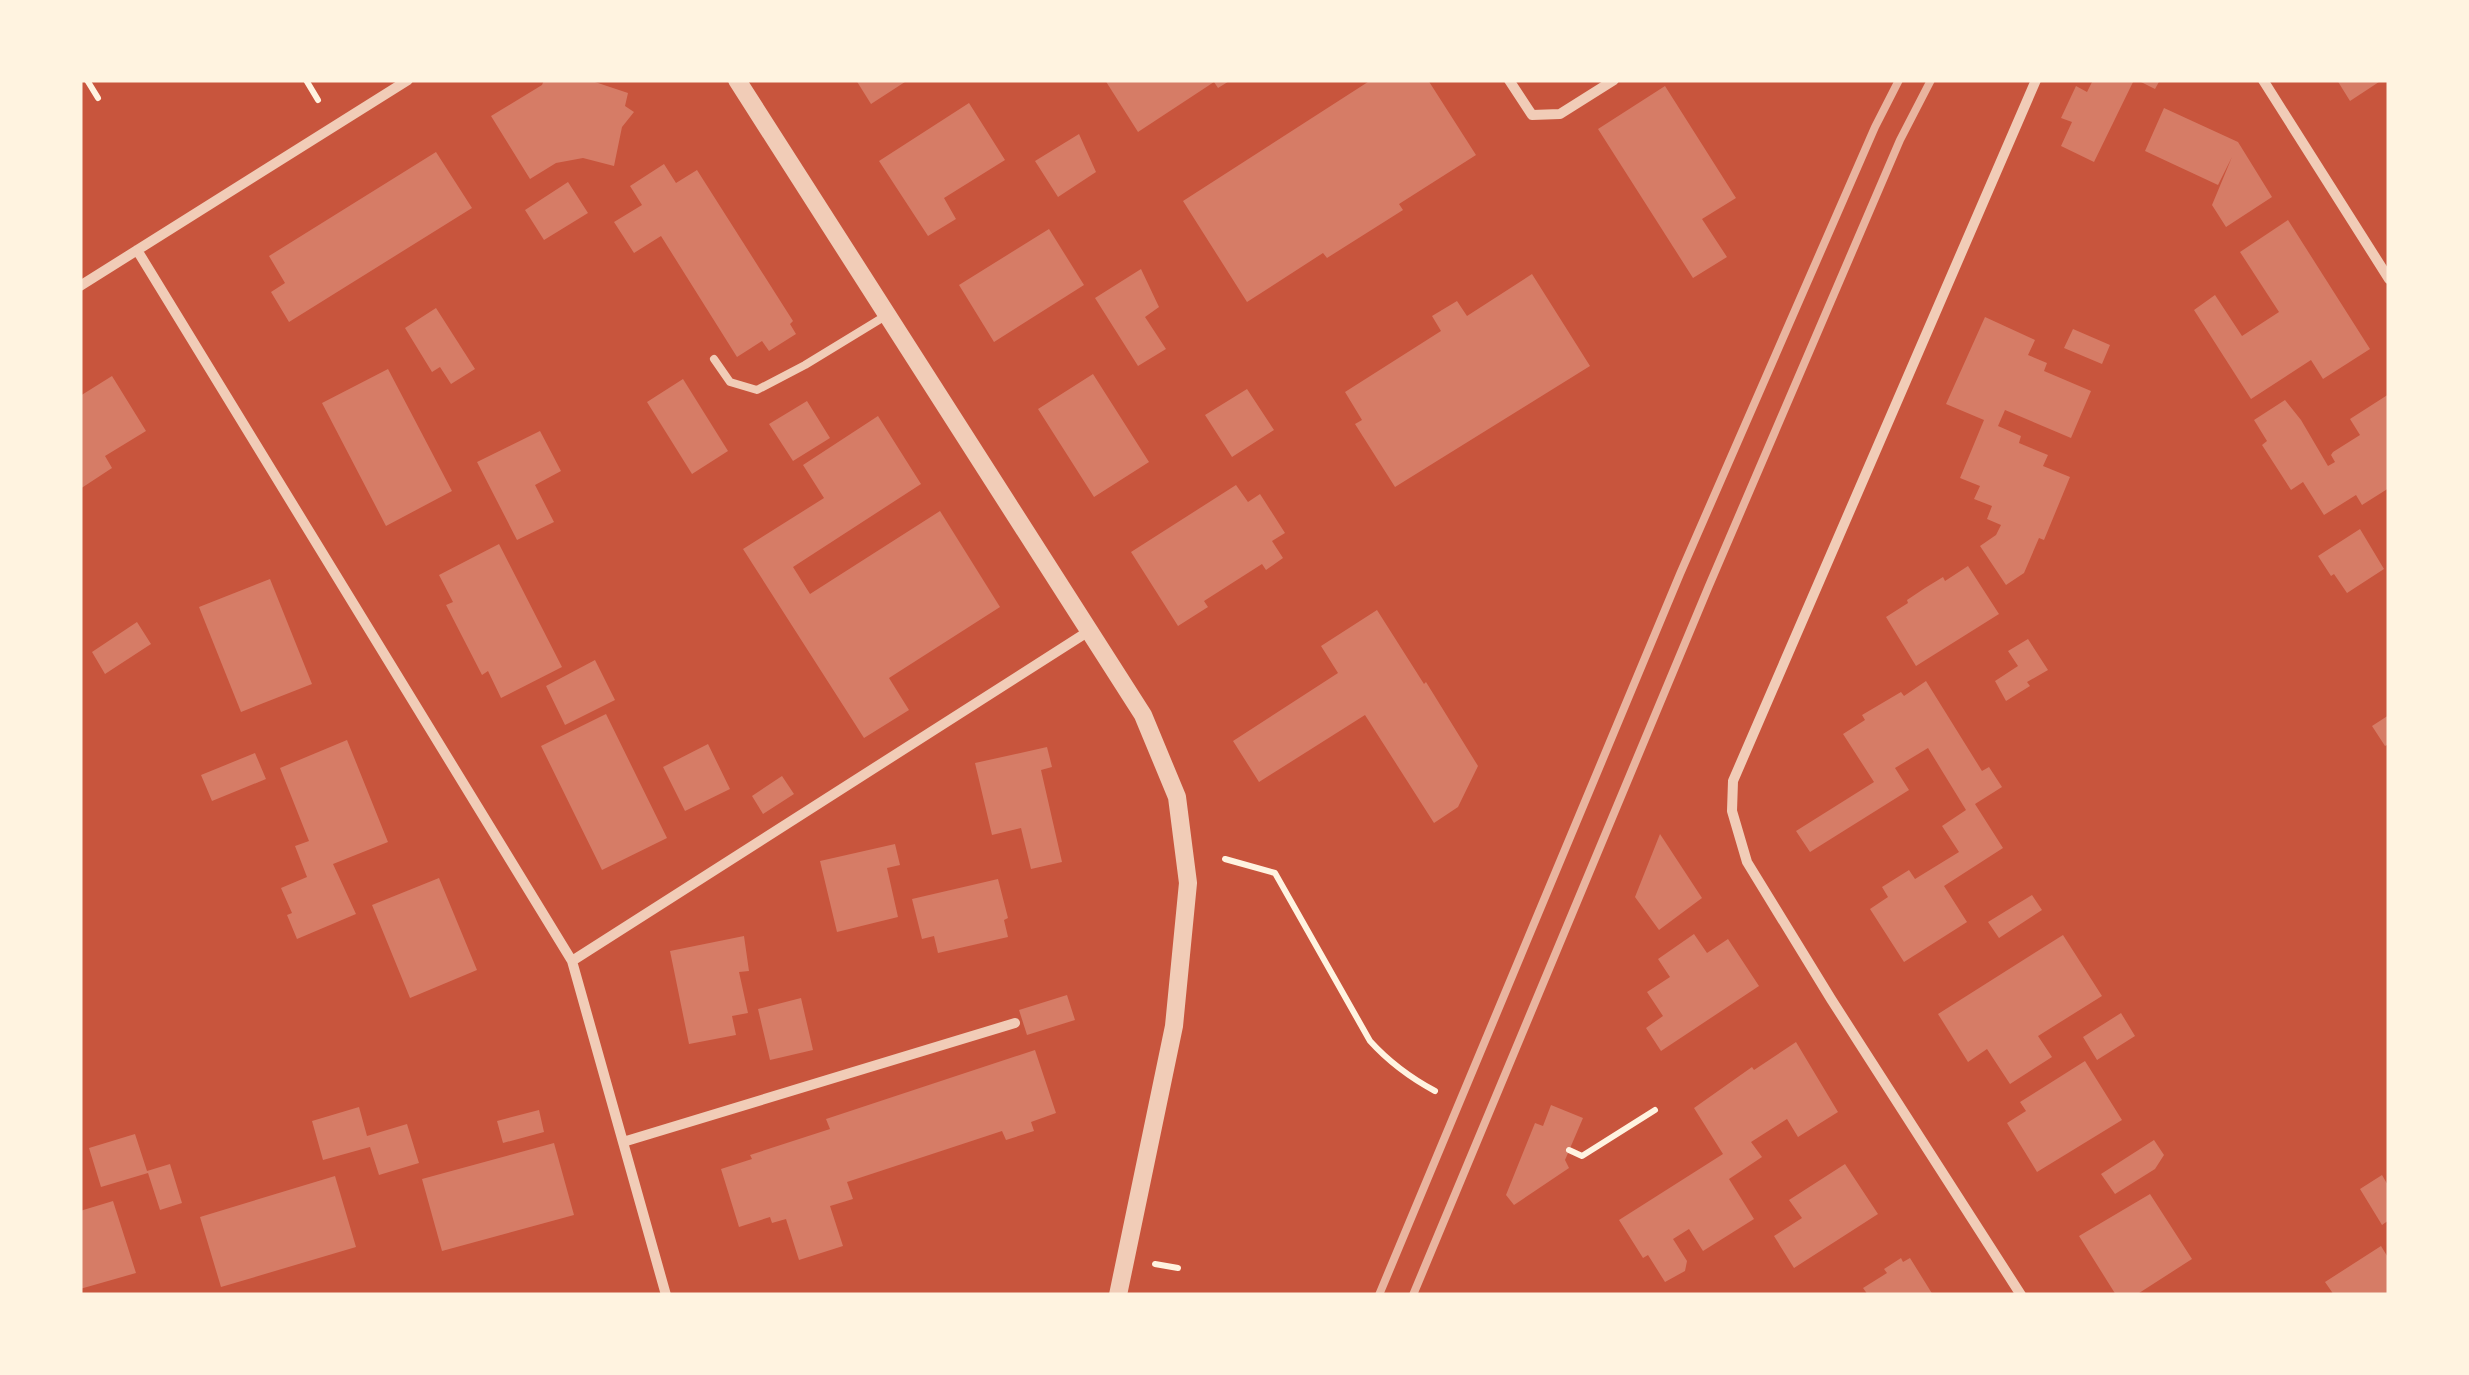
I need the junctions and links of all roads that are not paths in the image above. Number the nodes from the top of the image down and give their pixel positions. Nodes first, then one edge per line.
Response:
1 (408, 80) edge
2 (737, 80) edge
3 (1509, 80) edge
4 (1614, 80) edge
5 (2036, 80) edge
6 (2263, 80) edge
7 (137, 250) junction
8 (2389, 278) edge
9 (80, 286) edge
10 (887, 314) junction
11 (714, 359) dead end
12 (1089, 631) junction
13 (572, 961) junction
14 (1015, 1023) dead end
15 (623, 1142) junction
16 (666, 1295) edge
17 (1118, 1295) edge
18 (2022, 1295) edge

1 - 7 street
2 - 10 street
3 - 4 street
5 - 18 street
6 - 8 street
7 - 9 street
7 - 13 street
10 - 11 lane
10 - 12 street
12 - 13 street
12 - 17 street
13 - 15 street
14 - 15 street
15 - 16 street

